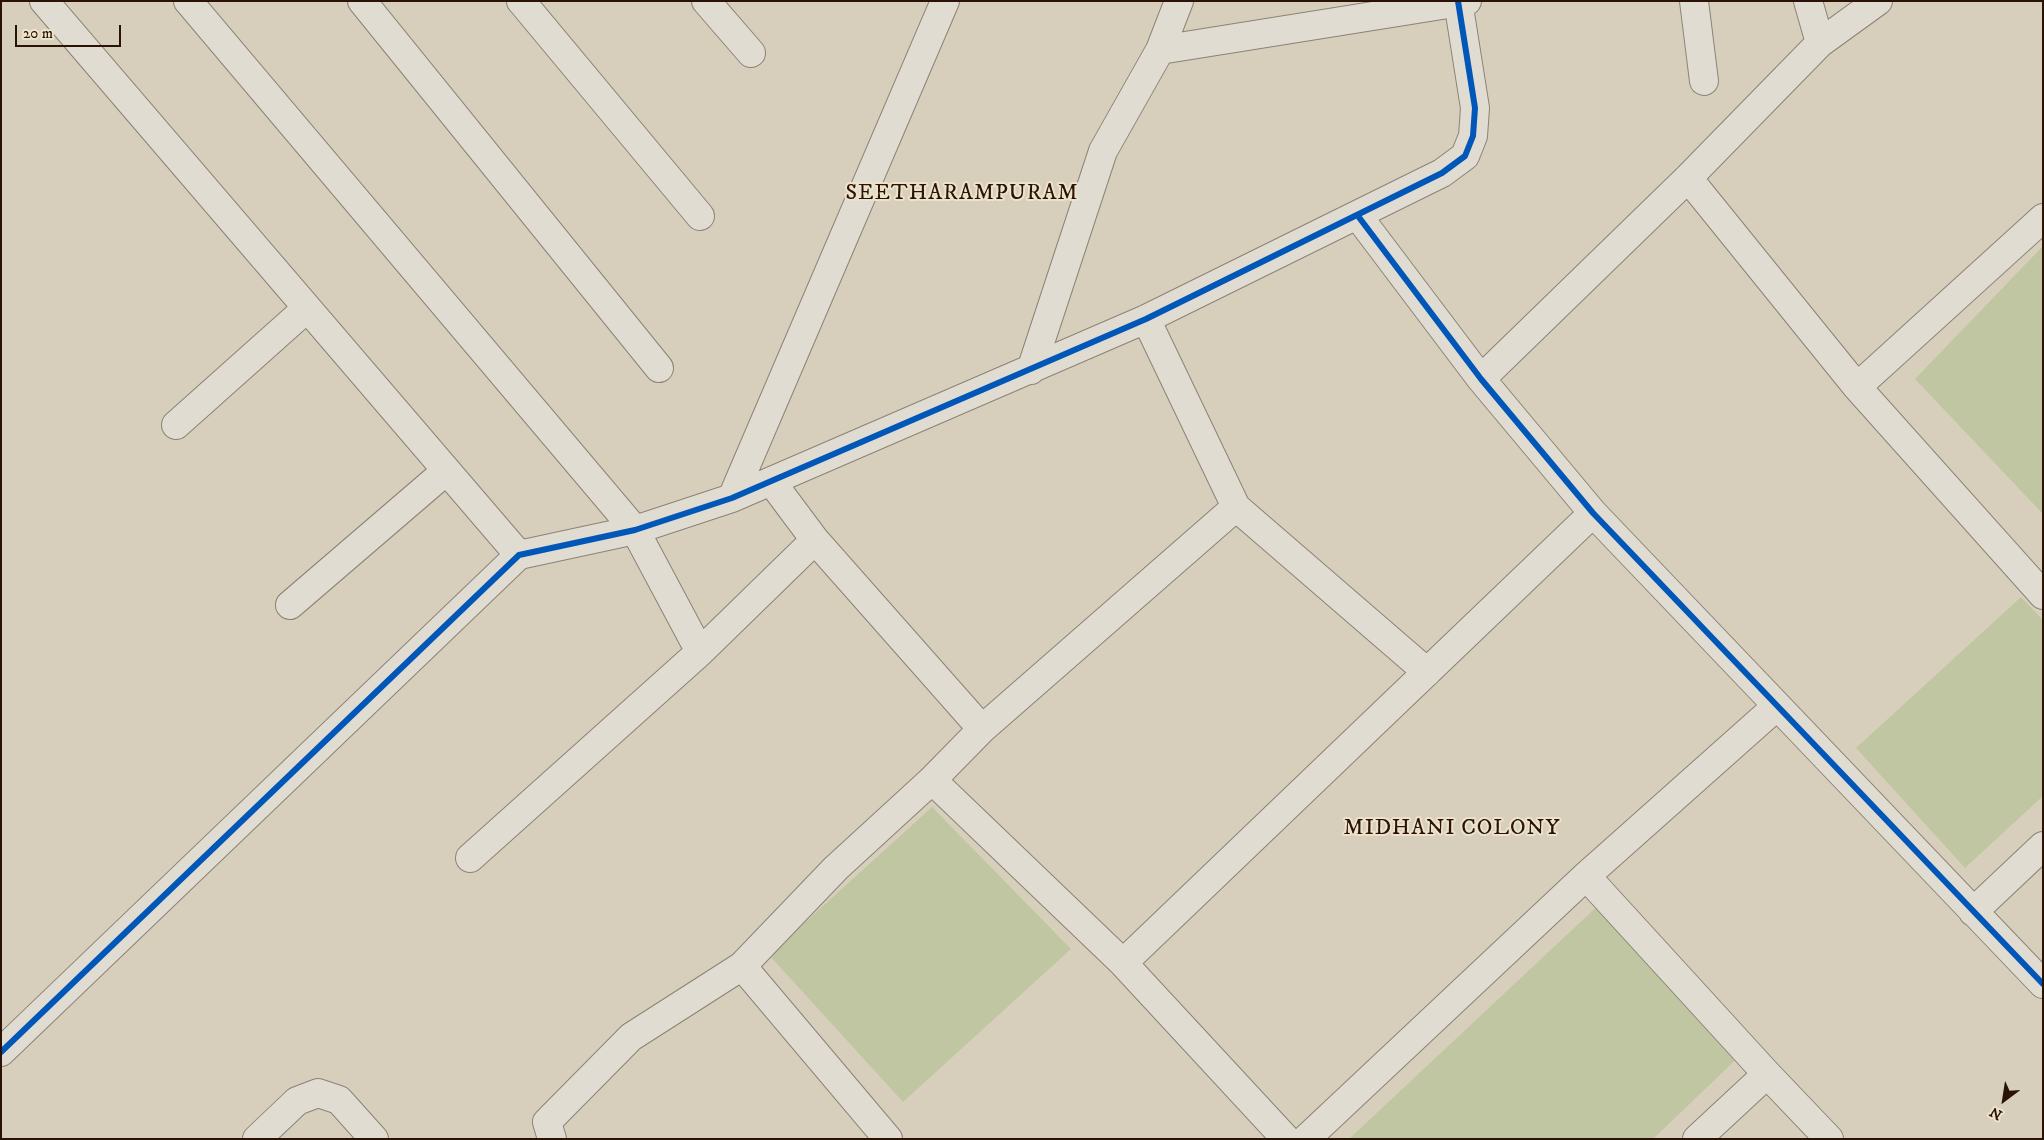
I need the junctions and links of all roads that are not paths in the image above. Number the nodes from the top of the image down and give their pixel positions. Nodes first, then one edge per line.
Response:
1 (44, 1) edge
2 (188, 1) edge
3 (362, 1) edge
4 (521, 1) edge
5 (706, 1) edge
6 (945, 1) edge
7 (1179, 1) edge
8 (1694, 1) edge
9 (1808, 1) edge
10 (1878, 1) edge
11 (1461, 2) edge
12 (1820, 43) junction
13 (1160, 50) junction
14 (751, 53) dead end
15 (1704, 82) dead end
16 (1688, 178) junction
17 (700, 216) dead end
18 (1358, 216) junction
19 (2043, 218) edge
20 (306, 309) junction
21 (1146, 320) junction
22 (659, 368) dead end
23 (1031, 370) junction
24 (1480, 379) junction
25 (1857, 388) junction
26 (176, 425) dead end
27 (446, 471) junction
28 (771, 481) junction
29 (732, 498) junction
30 (1236, 507) junction
31 (1593, 513) junction
32 (635, 530) junction
33 (816, 540) junction
34 (519, 555) junction
35 (2043, 595) edge
36 (290, 605) dead end
37 (700, 652) junction
38 (1426, 672) junction
39 (1777, 706) junction
40 (982, 729) junction
41 (932, 780) junction
42 (2043, 846) edge
43 (470, 858) dead end
44 (1586, 876) junction
45 (1973, 912) junction
46 (1123, 963) junction
47 (742, 966) junction
48 (2043, 984) edge
49 (1, 1052) edge
50 (1767, 1074) junction
51 (544, 1133) edge
52 (257, 1139) edge
53 (374, 1139) edge
54 (888, 1139) edge
55 (1286, 1139) edge
56 (1306, 1139) edge
57 (1697, 1139) edge
58 (1829, 1139) edge

1 - 20 street
2 - 32 street
3 - 22 street
4 - 17 street
5 - 14 street
6 - 29 street
7 - 13 street
8 - 15 street
9 - 12 street
10 - 12 street
11 - 13 street
11 - 18 street
12 - 16 street
13 - 23 street
16 - 24 street
16 - 25 street
18 - 21 street
18 - 24 street
19 - 25 street
20 - 26 street
20 - 27 street
21 - 23 street
21 - 30 street
23 - 28 street
24 - 31 street
25 - 35 street
27 - 34 street
27 - 36 street
28 - 29 street
28 - 33 street
29 - 32 street
30 - 38 street
30 - 40 street
31 - 38 street
31 - 39 street
32 - 34 street
32 - 37 street
33 - 37 street
33 - 40 street
34 - 49 street
37 - 43 street
38 - 46 street
39 - 44 street
39 - 45 street
40 - 41 street
41 - 46 street
41 - 47 street
42 - 45 street
44 - 50 street
44 - 56 street
45 - 48 street
46 - 55 street
47 - 51 street
47 - 54 street
50 - 57 street
50 - 58 street
52 - 53 street

